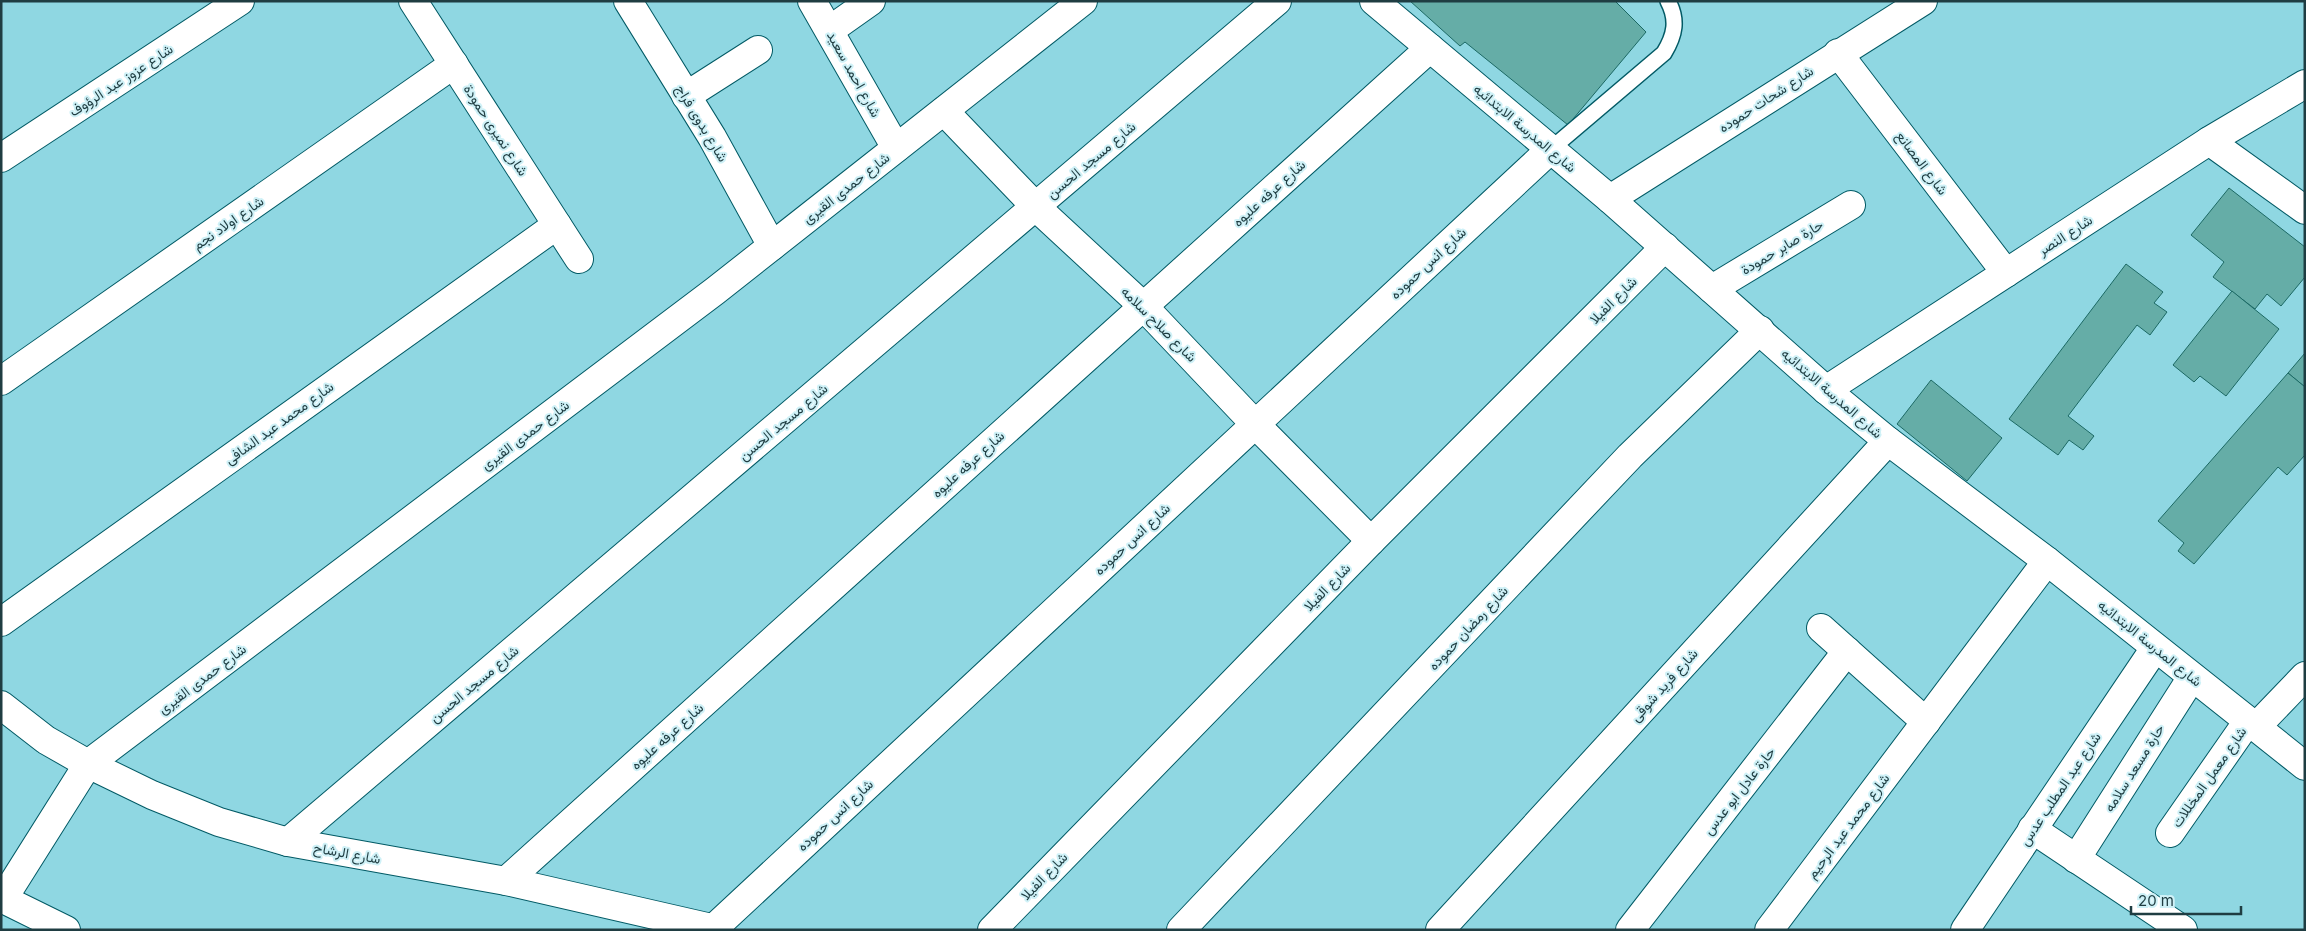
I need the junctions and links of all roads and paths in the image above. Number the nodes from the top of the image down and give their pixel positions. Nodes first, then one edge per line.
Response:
1 (240, 1) edge
2 (413, 1) edge
3 (628, 1) edge
4 (812, 1) edge
5 (871, 1) edge
6 (1083, 1) edge
7 (1277, 1) edge
8 (1374, 1) edge
9 (1668, 1) edge
10 (1923, 1) edge
11 (830, 30) junction
12 (1430, 48) junction
13 (758, 50) dead end
14 (1838, 54) junction
15 (454, 64) junction
16 (2305, 84) edge
17 (686, 96) junction
18 (944, 111) junction
19 (2209, 141) junction
20 (896, 148) junction
21 (1551, 149) junction
22 (1, 158) edge
23 (1610, 199) junction
24 (1851, 205) dead end
25 (1036, 207) junction
26 (2305, 210) edge
27 (557, 225) junction
28 (772, 246) junction
29 (1665, 247) junction
30 (579, 260) dead end
31 (2006, 273) junction
32 (1712, 288) junction
33 (1143, 306) junction
34 (1760, 330) junction
35 (1, 381) edge
36 (1826, 390) junction
37 (1255, 424) junction
38 (1888, 441) junction
39 (1371, 541) junction
40 (2047, 561) junction
41 (1, 622) edge
42 (1821, 628) dead end
43 (2155, 648) junction
44 (1847, 651) junction
45 (2305, 676) edge
46 (2192, 677) junction
47 (1, 705) edge
48 (1926, 722) junction
49 (2252, 724) junction
50 (88, 764) junction
51 (2305, 766) edge
52 (2032, 829) junction
53 (2170, 833) dead end
54 (288, 842) junction
55 (2076, 859) junction
56 (506, 881) junction
57 (2, 899) edge
58 (2176, 928) edge
59 (716, 929) edge
60 (66, 930) edge
61 (992, 930) edge
62 (1181, 930) edge
63 (1440, 930) edge
64 (1630, 930) edge
65 (1770, 930) edge
66 (1965, 930) edge

1 - 22 street, شارع عزوز عبد الرؤوف
2 - 15 street, شارع نميرى حمودة
3 - 17 street, شارع بدوى فراج
4 - 11 street, شارع احمد سعيد
5 - 11 street
6 - 18 street, شارع حمدى القيرى
7 - 25 street, شارع مسجد الحسن
8 - 12 street, شارع المدرسة الابتدائيه
9 - 21 lane
10 - 14 street, شارع شحات حموده
11 - 20 street, شارع احمد سعيد
12 - 21 street, شارع المدرسة الابتدائيه
12 - 33 street, شارع عرفه عليوه
13 - 17 street
14 - 23 street, شارع شحات حموده
14 - 31 street, شارع المصانع
15 - 27 street, شارع نميرى حمودة
15 - 35 street, شارع اولاد نجم
16 - 19 street, شارع النصر
17 - 28 street, شارع بدوى فراج
18 - 20 street, شارع حمدى القيرى
18 - 25 street, شارع صلاح سلامه
19 - 26 street
19 - 31 street, شارع النصر
20 - 28 street, شارع حمدى القيرى
21 - 23 street, شارع المدرسة الابتدائيه
21 - 37 street, شارع انس حموده
23 - 29 street, شارع المدرسة الابتدائيه
24 - 32 street, حارة صابر حمودة
25 - 33 street, شارع صلاح سلامه
25 - 54 street, شارع مسجد الحسن
27 - 30 street, شارع نميرى حمودة
27 - 41 street, شارع محمد عبد الشافى
28 - 50 street, شارع حمدى القيرى
29 - 32 street, شارع المدرسة الابتدائيه
29 - 39 street, شارع الفيلا
31 - 36 street, شارع النصر
32 - 34 street, شارع المدرسة الابتدائيه
33 - 37 street, شارع صلاح سلامه
33 - 56 street, شارع عرفه عليوه
34 - 36 street, شارع المدرسة الابتدائيه
34 - 62 street, شارع رمضان حموده
36 - 38 street, شارع المدرسة الابتدائيه
37 - 39 street, شارع صلاح سلامه
37 - 59 street, شارع انس حموده
38 - 40 street, شارع المدرسة الابتدائيه
38 - 63 street, شارع فريد شوقى
39 - 61 street, شارع الفيلا
40 - 43 street, شارع المدرسة الابتدائيه
40 - 48 street, شارع محمد عبد الرحيم
42 - 44 street
43 - 46 street, شارع المدرسة الابتدائيه
43 - 52 street, شارع عبد المطلب عدس
44 - 48 street
44 - 64 street, حارة عادل ابو عدس
45 - 49 street, شارع معمل المخللات
46 - 49 street, شارع المدرسة الابتدائيه
46 - 55 street, حارة مسعد سلامه
47 - 50 street, شارع الرشاح
48 - 65 street, شارع محمد عبد الرحيم
49 - 51 street, شارع المدرسة الابتدائيه
49 - 53 street, شارع معمل المخللات
50 - 54 street, شارع الرشاح
50 - 57 street, شارع حمدى القيرى
52 - 55 street
52 - 66 street, شارع عبد المطلب عدس
54 - 56 street, شارع الرشاح
55 - 58 street
56 - 59 street, شارع الرشاح
57 - 60 street

